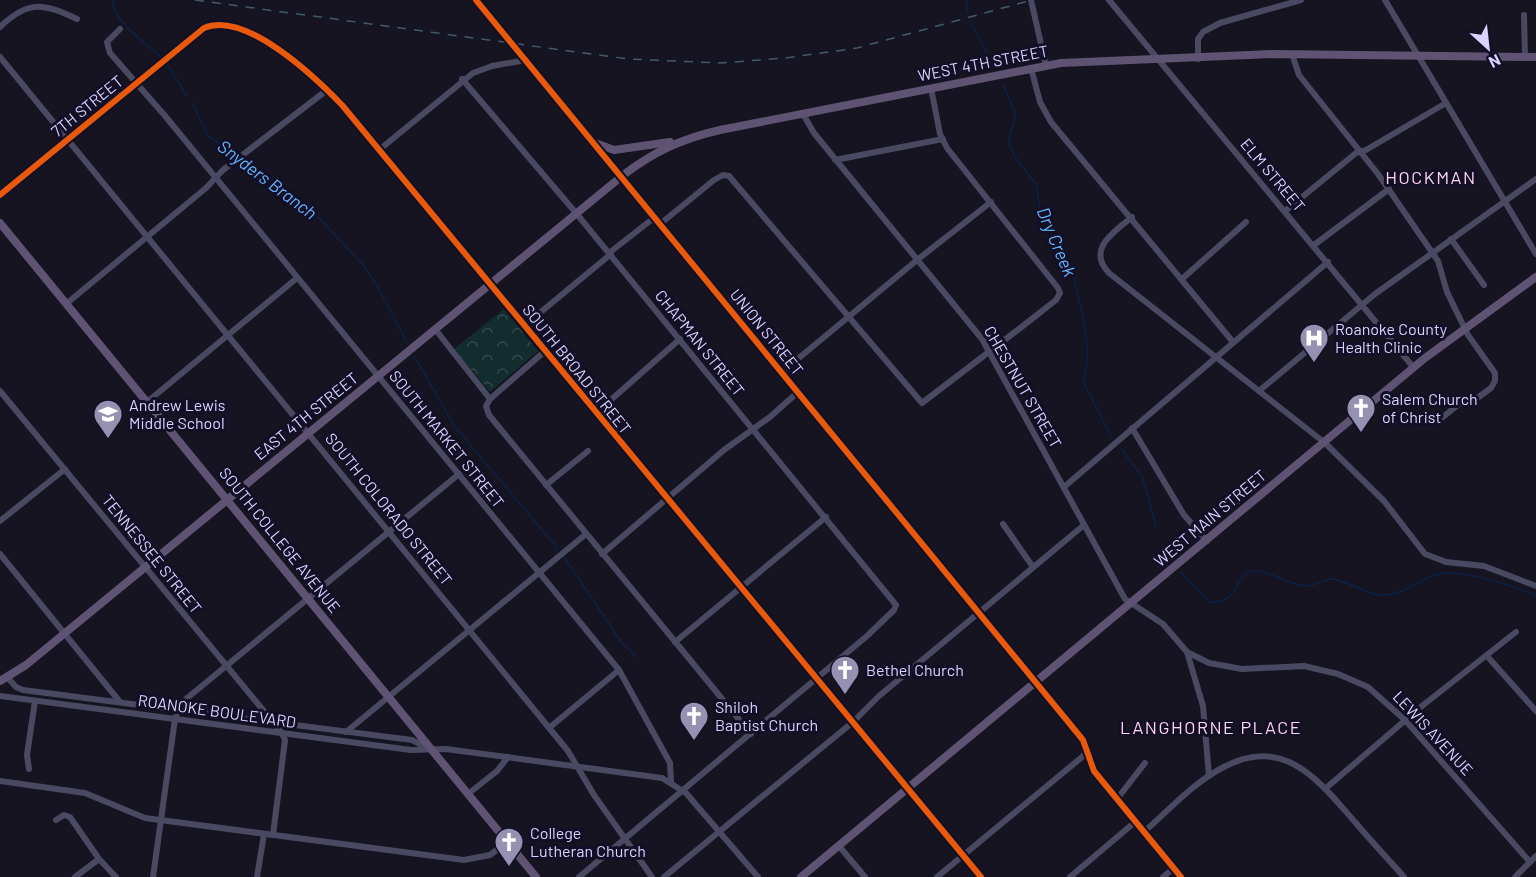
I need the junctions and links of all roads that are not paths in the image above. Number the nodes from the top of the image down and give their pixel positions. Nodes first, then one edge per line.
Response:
1 (476, 0) edge
2 (1031, 0) edge
3 (1109, 0) edge
4 (1300, 0) edge
5 (1385, 0) edge
6 (1524, 15) dead end
7 (77, 19) dead end
8 (0, 27) edge
9 (120, 29) dead end
10 (192, 38) joint
11 (1292, 54) junction
12 (1418, 55) junction
13 (1525, 56) junction
14 (0, 57) edge
15 (1536, 57) edge
16 (1198, 59) junction
17 (526, 60) junction
18 (1160, 61) junction
19 (1046, 66) junction
20 (1031, 68) junction
21 (462, 79) junction
22 (137, 83) junction
23 (931, 88) junction
24 (327, 90) junction
25 (1446, 103) junction
26 (803, 114) junction
27 (67, 139) junction
28 (943, 139) junction
29 (677, 141) junction
30 (595, 143) junction
31 (379, 150) junction
32 (1361, 152) junction
33 (835, 160) junction
34 (622, 176) junction
35 (215, 177) junction
36 (1536, 179) edge
37 (1389, 189) junction
38 (0, 195) edge
39 (1505, 201) junction
40 (991, 202) junction
41 (1285, 211) junction
42 (576, 213) junction
43 (655, 217) junction
44 (1132, 217) junction
45 (1246, 222) dead end
46 (0, 223) edge
47 (660, 224) junction
48 (147, 237) junction
49 (1451, 238) junction
50 (1314, 245) junction
51 (1432, 252) junction
52 (610, 254) junction
53 (1536, 254) edge
54 (917, 260) junction
55 (1328, 262) junction
56 (1536, 277) edge
57 (297, 278) junction
58 (1182, 279) junction
59 (489, 285) junction
60 (1484, 285) dead end
61 (66, 304) junction
62 (1363, 305) junction
63 (850, 317) junction
64 (525, 326) junction
65 (1466, 327) junction
66 (435, 329) junction
67 (228, 335) junction
68 (680, 339) junction
69 (1233, 342) junction
70 (545, 351) junction
71 (990, 351) junction
72 (1216, 357) junction
73 (1414, 368) junction
74 (782, 372) junction
75 (378, 376) junction
76 (0, 391) edge
77 (1259, 391) junction
78 (798, 392) junction
79 (490, 399) junction
80 (147, 402) junction
81 (596, 413) junction
82 (1438, 421) dead end
83 (753, 428) junction
84 (1132, 428) junction
85 (309, 433) junction
86 (1325, 443) junction
87 (588, 451) dead end
88 (65, 469) junction
89 (459, 474) junction
90 (546, 485) junction
91 (1064, 488) junction
92 (667, 499) junction
93 (228, 500) junction
94 (826, 517) junction
95 (0, 521) edge
96 (1003, 524) dead end
97 (1084, 525) junction
98 (389, 531) junction
99 (586, 534) junction
100 (1207, 541) junction
101 (0, 554) edge
102 (602, 554) junction
103 (146, 567) junction
104 (1033, 567) junction
105 (538, 572) junction
106 (1536, 586) edge
107 (740, 588) junction
108 (307, 598) junction
109 (1131, 604) junction
110 (979, 612) junction
111 (470, 630) junction
112 (1516, 632) dead end
113 (65, 633) junction
114 (675, 642) junction
115 (1187, 652) junction
116 (1487, 656) junction
117 (226, 665) junction
118 (619, 670) junction
119 (4, 679) edge
120 (816, 679) junction
121 (1036, 683) junction
122 (0, 696) edge
123 (387, 696) junction
124 (35, 701) junction
125 (120, 702) junction
126 (177, 710) junction
127 (1536, 711) edge
128 (120, 712) junction
129 (175, 719) junction
130 (1405, 720) junction
131 (273, 722) junction
132 (853, 722) junction
133 (549, 728) junction
134 (346, 732) junction
135 (282, 733) junction
136 (751, 734) junction
137 (340, 741) junction
138 (430, 748) junction
139 (1088, 749) junction
140 (508, 758) junction
141 (1145, 764) dead end
142 (578, 766) junction
143 (29, 769) dead end
144 (1209, 776) junction
145 (0, 781) edge
146 (671, 782) junction
147 (1326, 788) junction
148 (682, 789) junction
149 (909, 789) junction
150 (468, 794) junction
151 (1117, 799) junction
152 (56, 820) dead end
153 (161, 820) junction
154 (1136, 822) junction
155 (719, 832) junction
156 (1144, 832) junction
157 (264, 834) junction
158 (273, 835) junction
159 (624, 837) junction
160 (507, 842) junction
161 (839, 846) junction
162 (963, 855) junction
163 (1536, 856) edge
164 (99, 859) junction
165 (1530, 862) junction
166 (1174, 868) junction
167 (75, 877) edge
168 (116, 877) edge
169 (153, 877) edge
170 (257, 877) edge
171 (536, 877) edge
172 (579, 877) edge
173 (652, 877) edge
174 (664, 877) edge
175 (758, 877) edge
176 (801, 877) edge
177 (865, 877) edge
178 (937, 877) edge
179 (981, 877) edge
180 (1070, 877) edge
181 (1163, 877) edge
182 (1181, 877) edge
183 (1404, 877) edge
184 (1515, 877) edge

1 - 17 street, UNION STREET
2 - 19 street
3 - 18 street, ELM STREET
4 - 16 street
5 - 12 street
6 - 13 street
7 - 8 street
9 - 22 street, SOUTH MARKET STREET
10 - 22 street, 7TH STREET
10 - 24 street, SOUTH BROAD STREET
11 - 12 main road, WEST 4TH STREET
11 - 16 main road, WEST 4TH STREET
11 - 32 street
12 - 13 main road, WEST 4TH STREET
12 - 25 street
13 - 15 main road, WEST 4TH STREET
14 - 27 street, SOUTH COLORADO STREET
16 - 18 main road, WEST 4TH STREET
17 - 21 street
17 - 30 street, UNION STREET
18 - 19 main road, WEST 4TH STREET
18 - 41 street, ELM STREET
19 - 20 main road, WEST 4TH STREET
20 - 23 main road, WEST 4TH STREET
20 - 44 street
21 - 31 street
21 - 42 street, CHAPMAN STREET
22 - 27 street, 7TH STREET
22 - 35 street, SOUTH MARKET STREET
23 - 26 main road, WEST 4TH STREET
23 - 28 street
24 - 31 street, SOUTH BROAD STREET
24 - 35 street
25 - 32 street
25 - 39 street
26 - 29 main road, WEST 4TH STREET
26 - 33 street, CHESTNUT STREET
27 - 38 street, 7TH STREET
27 - 48 street, SOUTH COLORADO STREET
28 - 33 street
28 - 40 street
29 - 30 main road
29 - 34 main road, WEST 4TH STREET
30 - 34 street, UNION STREET
31 - 59 street, SOUTH BROAD STREET
32 - 37 street
32 - 41 street
33 - 54 street, CHESTNUT STREET
34 - 42 main road, WEST 4TH STREET
34 - 43 street, UNION STREET
35 - 48 street
35 - 57 street, SOUTH MARKET STREET
36 - 39 street
37 - 50 street
37 - 51 street
39 - 49 street
39 - 53 street
40 - 54 street
40 - 71 street
41 - 50 street, ELM STREET
42 - 52 street, CHAPMAN STREET
42 - 59 main road, WEST 4TH STREET
43 - 47 street, UNION STREET
43 - 52 street
44 - 58 street
44 - 72 street
45 - 58 street
46 - 61 main road, SOUTH COLLEGE AVENUE
47 - 63 street
47 - 74 street, UNION STREET
48 - 61 street
48 - 67 street, SOUTH COLORADO STREET
49 - 51 street
49 - 60 street
50 - 55 street, ELM STREET
51 - 62 street
51 - 65 street
52 - 64 street
52 - 68 street, CHAPMAN STREET
54 - 63 street
54 - 71 street, CHESTNUT STREET
55 - 62 street, ELM STREET
55 - 69 street
56 - 65 main road, WEST MAIN STREET
57 - 67 street
57 - 75 street, SOUTH MARKET STREET
58 - 69 street
59 - 64 street, SOUTH BROAD STREET
59 - 66 main road, EAST 4TH STREET
61 - 80 main road, SOUTH COLLEGE AVENUE
62 - 73 street, ELM STREET
62 - 77 street
63 - 71 street
63 - 74 street
64 - 70 street, SOUTH BROAD STREET
65 - 73 main road, WEST MAIN STREET
65 - 82 street
66 - 75 main road, EAST 4TH STREET
66 - 79 street
67 - 80 street
67 - 85 street, SOUTH COLORADO STREET
68 - 81 street
68 - 83 street, CHAPMAN STREET
69 - 72 street
70 - 79 street
70 - 81 street, SOUTH BROAD STREET
71 - 91 street, CHESTNUT STREET
72 - 77 street
72 - 84 street
73 - 86 main road, WEST MAIN STREET
74 - 78 street, UNION STREET
75 - 85 main road, EAST 4TH STREET
75 - 89 street, SOUTH MARKET STREET
76 - 88 street, TENNESSEE STREET
77 - 86 street
78 - 83 street
78 - 110 street, UNION STREET
79 - 90 street
80 - 93 main road, SOUTH COLLEGE AVENUE
81 - 92 street, SOUTH BROAD STREET
83 - 92 street
83 - 94 street, CHAPMAN STREET
84 - 91 street
84 - 100 street
85 - 93 main road, EAST 4TH STREET
85 - 98 street, SOUTH COLORADO STREET
86 - 100 main road, WEST MAIN STREET
86 - 106 street
87 - 90 street
88 - 95 street
88 - 103 street, TENNESSEE STREET
89 - 98 street
89 - 105 street, SOUTH MARKET STREET
90 - 99 street
91 - 97 street, CHESTNUT STREET
92 - 102 street
92 - 107 street, SOUTH BROAD STREET
93 - 103 main road, EAST 4TH STREET
93 - 108 main road, SOUTH COLLEGE AVENUE
94 - 107 street
94 - 120 street, CHAPMAN STREET
96 - 104 street
97 - 104 street
97 - 109 street, CHESTNUT STREET
98 - 108 street
98 - 111 street, SOUTH COLORADO STREET
99 - 102 street
99 - 105 street
100 - 109 main road, WEST MAIN STREET
101 - 113 street
102 - 114 street
103 - 113 main road, EAST 4TH STREET
103 - 117 street, TENNESSEE STREET
104 - 110 street
105 - 111 street
105 - 118 street, SOUTH MARKET STREET
107 - 114 street
107 - 120 street, SOUTH BROAD STREET
108 - 117 street
108 - 123 main road, SOUTH COLLEGE AVENUE
109 - 115 street, LEWIS AVENUE
109 - 121 main road, WEST MAIN STREET
110 - 121 street, UNION STREET
110 - 132 street
111 - 123 street
111 - 133 street, SOUTH COLORADO STREET
112 - 116 street
113 - 119 main road, EAST 4TH STREET
113 - 125 street
114 - 136 street
115 - 130 street, LEWIS AVENUE
115 - 144 street
116 - 127 street
116 - 130 street
117 - 126 street
117 - 131 street, TENNESSEE STREET
118 - 133 street
118 - 146 street, SOUTH MARKET STREET
119 - 125 street, ROANOKE BOULEVARD
120 - 132 street, SOUTH BROAD STREET
120 - 136 street
121 - 139 street, UNION STREET
121 - 149 main road, WEST MAIN STREET
122 - 124 street, ROANOKE BOULEVARD
123 - 134 street
123 - 138 main road, SOUTH COLLEGE AVENUE
124 - 128 street, ROANOKE BOULEVARD
124 - 143 street
125 - 126 street, ROANOKE BOULEVARD
125 - 128 street
126 - 129 street
126 - 131 street, ROANOKE BOULEVARD
128 - 129 street, ROANOKE BOULEVARD
129 - 135 street, ROANOKE BOULEVARD
129 - 153 street
130 - 147 street
130 - 165 street, LEWIS AVENUE
131 - 134 street, ROANOKE BOULEVARD
131 - 135 street, TENNESSEE STREET
132 - 149 street, SOUTH BROAD STREET
132 - 155 street
133 - 142 street, SOUTH COLORADO STREET
134 - 137 street
134 - 138 street, ROANOKE BOULEVARD
135 - 137 street, ROANOKE BOULEVARD
135 - 158 street
136 - 148 street
137 - 138 street, ROANOKE BOULEVARD
138 - 140 street, ROANOKE BOULEVARD
138 - 150 main road, SOUTH COLLEGE AVENUE
139 - 151 street, UNION STREET
139 - 162 street
140 - 142 street, ROANOKE BOULEVARD
140 - 150 street
141 - 151 street
142 - 146 street, ROANOKE BOULEVARD
142 - 159 street, SOUTH COLORADO STREET
144 - 147 street
144 - 156 street
145 - 153 street
146 - 148 street
147 - 183 street
148 - 155 street
148 - 159 street
149 - 161 main road, WEST MAIN STREET
149 - 162 street, SOUTH BROAD STREET
150 - 160 main road, SOUTH COLLEGE AVENUE
151 - 154 street, UNION STREET
152 - 164 street
153 - 157 street
153 - 169 street
154 - 156 street, UNION STREET
154 - 180 street
155 - 174 street
155 - 175 street
156 - 166 street, UNION STREET
157 - 158 street
157 - 170 street
158 - 160 street
159 - 172 street
159 - 173 street, SOUTH COLORADO STREET
160 - 171 main road, SOUTH COLLEGE AVENUE
161 - 176 main road, WEST MAIN STREET
161 - 177 street
162 - 178 street
162 - 179 street, SOUTH BROAD STREET
163 - 165 street
164 - 167 street
164 - 168 street
165 - 184 street
166 - 181 street
166 - 182 street, UNION STREET

